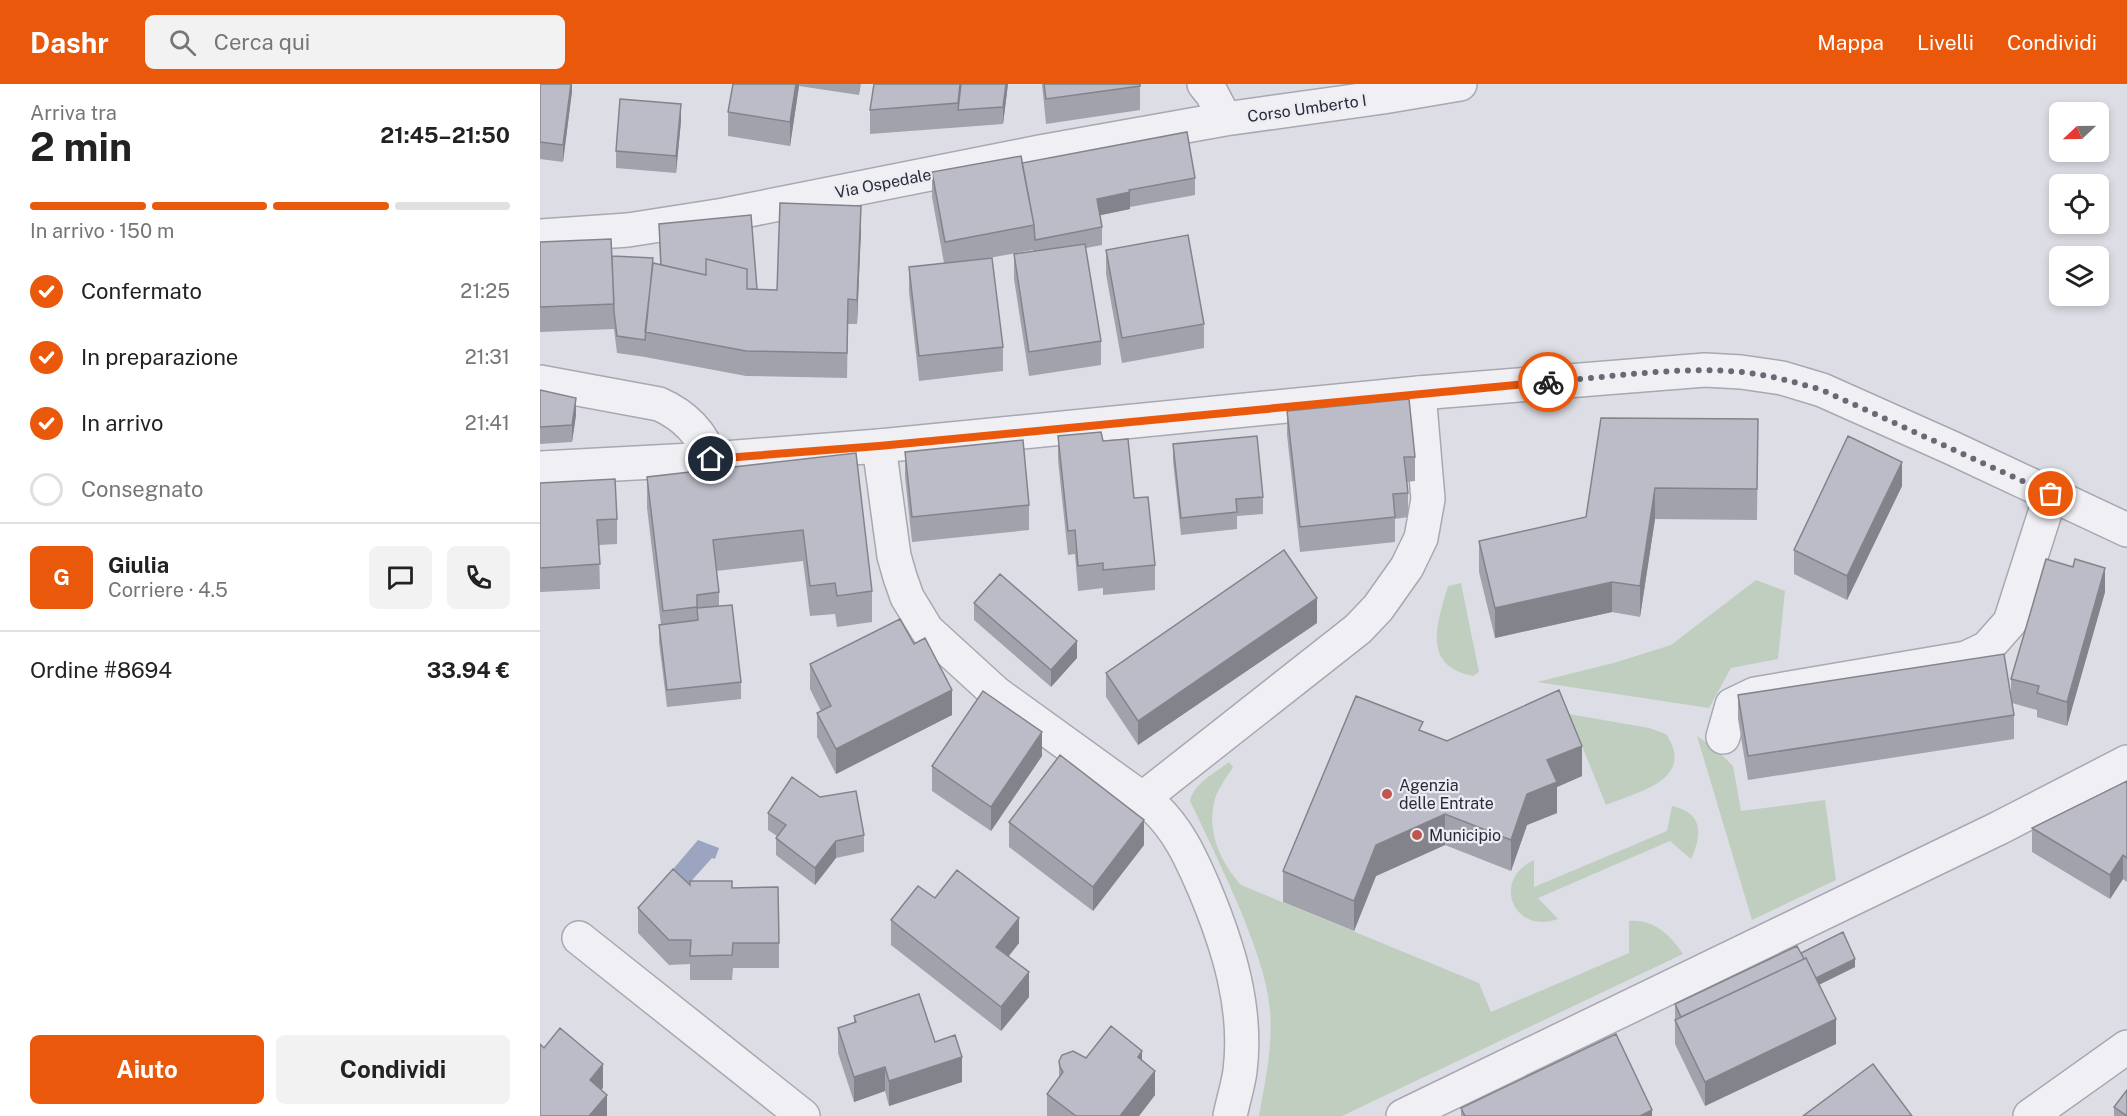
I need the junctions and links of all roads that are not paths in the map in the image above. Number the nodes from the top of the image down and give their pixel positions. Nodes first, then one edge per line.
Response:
1 (1204, 84) edge
2 (1460, 84) edge
3 (1225, 119) junction
4 (540, 236) edge
5 (540, 382) edge
6 (1419, 393) junction
7 (879, 446) junction
8 (711, 459) junction
9 (540, 468) edge
10 (2051, 494) junction
11 (2127, 530) edge
12 (1723, 737) dead end
13 (2127, 762) edge
14 (1142, 799) junction
15 (579, 938) dead end
16 (2127, 1047) edge
17 (803, 1116) edge
18 (1230, 1116) edge
19 (1403, 1116) edge
20 (2030, 1116) edge

1 - 3 street
2 - 3 street, Corso Umberto I
3 - 4 street, Via Ospedale
5 - 8 street
6 - 7 street
6 - 10 street
6 - 14 street
7 - 8 street
7 - 14 street
8 - 9 street
10 - 11 street
10 - 12 street
13 - 19 street
14 - 18 street
15 - 17 street
16 - 20 street

